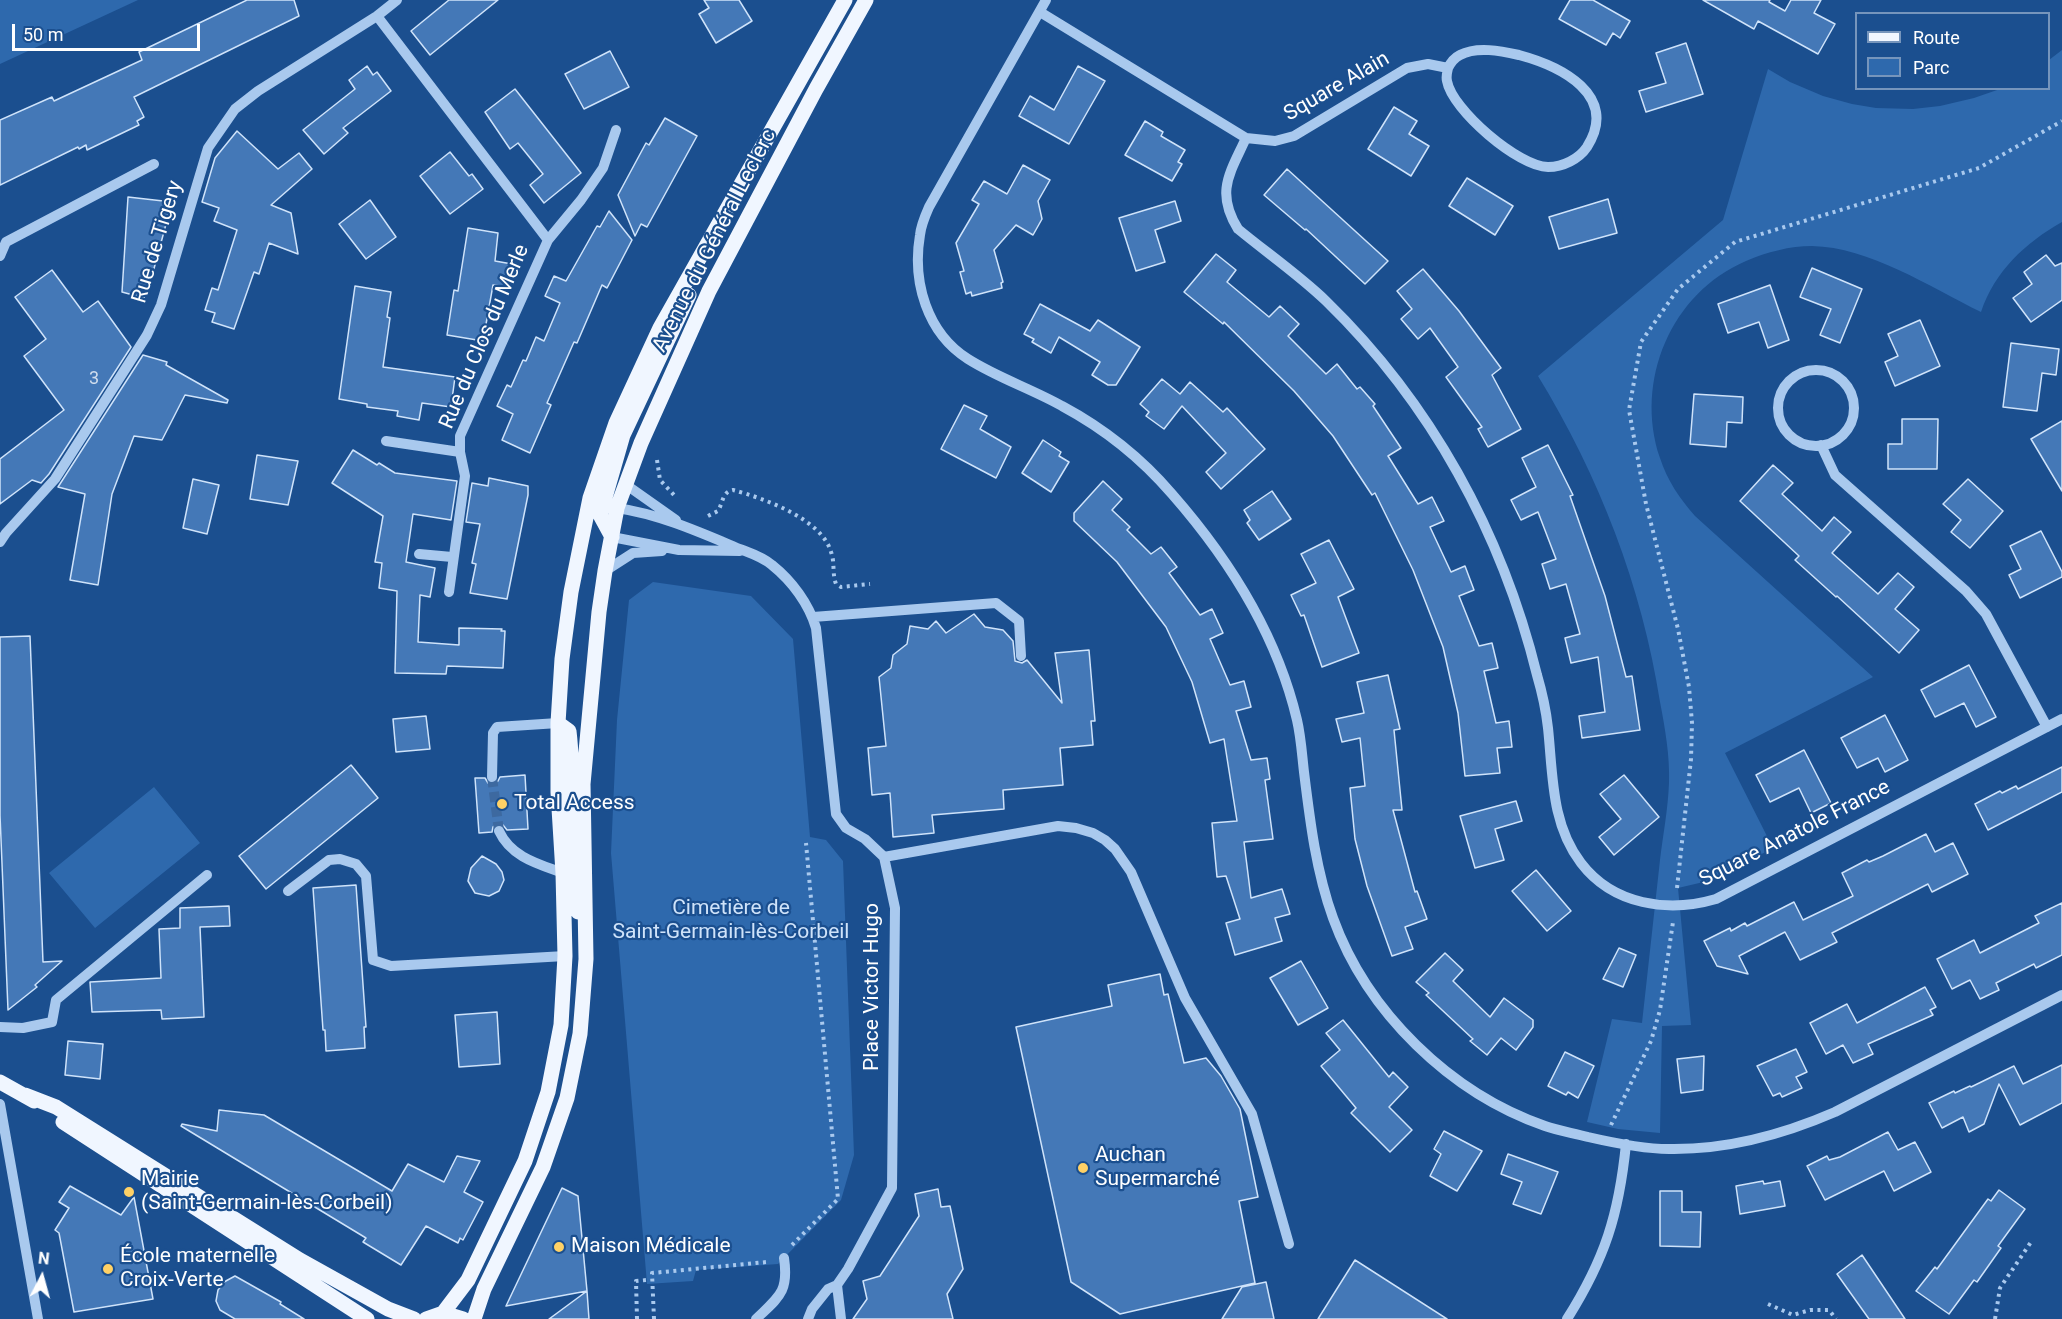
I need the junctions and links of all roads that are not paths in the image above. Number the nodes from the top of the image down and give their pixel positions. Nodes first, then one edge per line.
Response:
1 (397, 0) edge
2 (844, 0) edge
3 (866, 0) edge
4 (1046, 0) edge
5 (1040, 12) junction
6 (376, 16) junction
7 (1448, 68) junction
8 (616, 130) dead end
9 (1246, 138) junction
10 (154, 164) dead end
11 (722, 221) junction
12 (548, 240) junction
13 (0, 256) edge
14 (386, 441) dead end
15 (1821, 446) junction
16 (460, 452) junction
17 (625, 484) junction
18 (617, 508) junction
19 (600, 515) junction
20 (683, 525) junction
21 (584, 529) junction
22 (612, 537) junction
23 (0, 542) edge
24 (679, 550) junction
25 (745, 552) junction
26 (419, 554) dead end
27 (452, 557) junction
28 (605, 571) junction
29 (448, 592) dead end
30 (813, 617) junction
31 (1021, 656) dead end
32 (2062, 719) edge
33 (558, 723) junction
34 (2047, 727) junction
35 (492, 777) tunnel mouth
36 (499, 831) tunnel mouth
37 (884, 857) junction
38 (563, 873) junction
39 (207, 875) dead end
40 (288, 891) dead end
41 (565, 956) junction
42 (586, 959) junction
43 (2062, 995) edge
44 (0, 1027) edge
45 (0, 1082) edge
46 (25, 1095) junction
47 (0, 1104) edge
48 (1626, 1144) junction
49 (1289, 1244) dead end
50 (780, 1259) road end
51 (837, 1285) junction
52 (443, 1313) junction
53 (39, 1319) edge
54 (367, 1319) edge
55 (414, 1319) edge
56 (426, 1319) edge
57 (463, 1319) edge
58 (474, 1319) edge
59 (756, 1319) edge
60 (808, 1319) edge
61 (841, 1319) edge
62 (1567, 1319) edge

1 - 6 street, Rue de Tigery
2 - 11 main road, Avenue du Général Leclerc
3 - 17 main road, Avenue du Général Leclerc
4 - 5 street
5 - 9 street
5 - 48 street
6 - 12 street, Rue du Clos du Merle
6 - 23 street, Rue de Tigery
7 - 7 street
7 - 9 street, Square Alain
8 - 12 street, Rue du Clos du Merle
9 - 34 street, Square Anatole France
10 - 13 street
11 - 19 main road, Avenue du Général Leclerc
11 - 21 main road, Avenue du Général Leclerc
12 - 16 street, Rue du Clos du Merle
14 - 16 street
15 - 15 street
15 - 34 street
16 - 27 street, Rue du Clos du Merle
17 - 18 main road, Avenue du Général Leclerc
17 - 20 street
18 - 19 main road
18 - 20 street
18 - 22 main road, Avenue du Général Leclerc
19 - 21 main road
19 - 22 main road
20 - 25 street
21 - 33 main road, Avenue du Général Leclerc
22 - 24 street
22 - 28 main road, Avenue du Général Leclerc
24 - 25 street
24 - 28 street
25 - 30 street
26 - 27 street
27 - 29 street, Rue du Clos du Merle
28 - 42 main road, Avenue du Général Leclerc
30 - 31 street
30 - 37 street
32 - 34 street, Square Anatole France
33 - 35 street
33 - 38 main road, Avenue du Général Leclerc
33 - 42 main road, Avenue du Général Leclerc
36 - 38 street
37 - 49 street
37 - 51 street, Place Victor Hugo
38 - 41 main road, Avenue du Général Leclerc
39 - 44 street
40 - 41 street
41 - 52 main road, Avenue du Général Leclerc
42 - 58 main road, Avenue du Général Leclerc
43 - 48 street
45 - 46 main road
46 - 54 main road
46 - 55 main road
47 - 53 street
48 - 62 street
50 - 59 street
51 - 60 street, Place Victor Hugo
51 - 61 street
52 - 56 main road
52 - 57 main road

